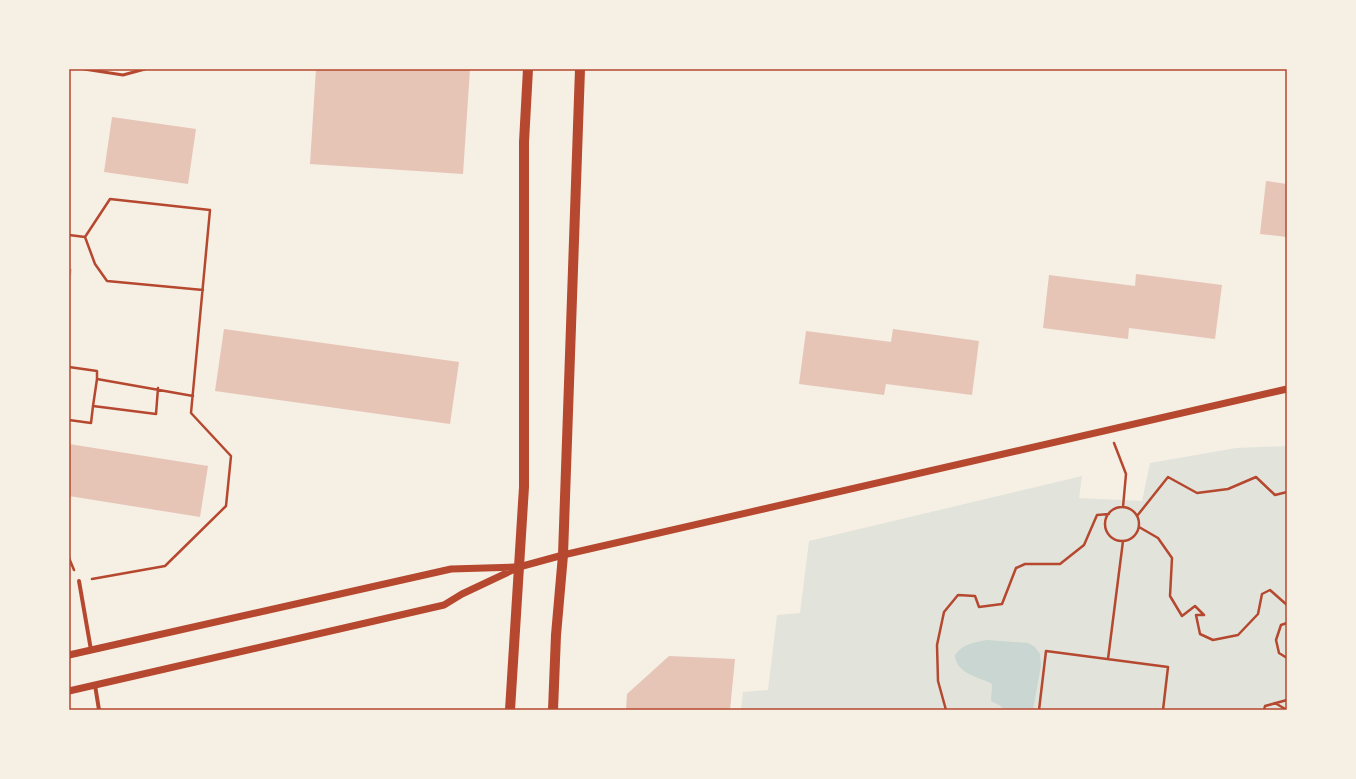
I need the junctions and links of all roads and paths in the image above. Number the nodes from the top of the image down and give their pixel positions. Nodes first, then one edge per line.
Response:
1 (84, 69) edge
2 (145, 69) edge
3 (528, 69) edge
4 (580, 69) edge
5 (69, 235) edge
6 (85, 237) junction
7 (203, 290) junction
8 (69, 367) edge
9 (97, 379) junction
10 (158, 388) junction
11 (1287, 389) edge
12 (193, 396) junction
13 (93, 406) junction
14 (69, 420) edge
15 (1108, 430) junction
16 (1287, 492) edge
17 (1124, 507) junction
18 (1109, 514) junction
19 (1138, 516) junction
20 (1139, 528) junction
21 (1123, 541) junction
22 (564, 555) junction
23 (519, 567) junction
24 (79, 581) joint
25 (1287, 605) edge
26 (1287, 623) edge
27 (91, 650) junction
28 (69, 655) edge
29 (1287, 658) edge
30 (1108, 659) junction
31 (95, 685) junction
32 (69, 691) edge
33 (1287, 700) edge
34 (1275, 703) junction
35 (99, 710) edge
36 (510, 710) edge
37 (553, 710) edge
38 (946, 710) edge
39 (1039, 710) edge
40 (1163, 710) edge
41 (1264, 710) edge
42 (1287, 710) edge

1 - 2 lane
3 - 23 main road
4 - 22 main road
5 - 6 path
6 - 7 path
6 - 7 path
7 - 12 path
8 - 9 path
9 - 10 path
9 - 13 path
10 - 12 path
10 - 13 path
11 - 15 street
12 - 24 path
13 - 14 path
15 - 17 path
15 - 22 street
16 - 19 path
17 - 18 path
17 - 19 path
18 - 21 path
18 - 38 path
19 - 20 path
20 - 21 path
20 - 25 path
21 - 30 path
22 - 23 street
22 - 37 main road
23 - 27 street
23 - 31 street
23 - 36 main road
24 - 27 street
26 - 29 path
27 - 28 street
30 - 39 path
30 - 40 path
31 - 32 street
31 - 35 street
33 - 34 path
34 - 41 path
34 - 42 path

